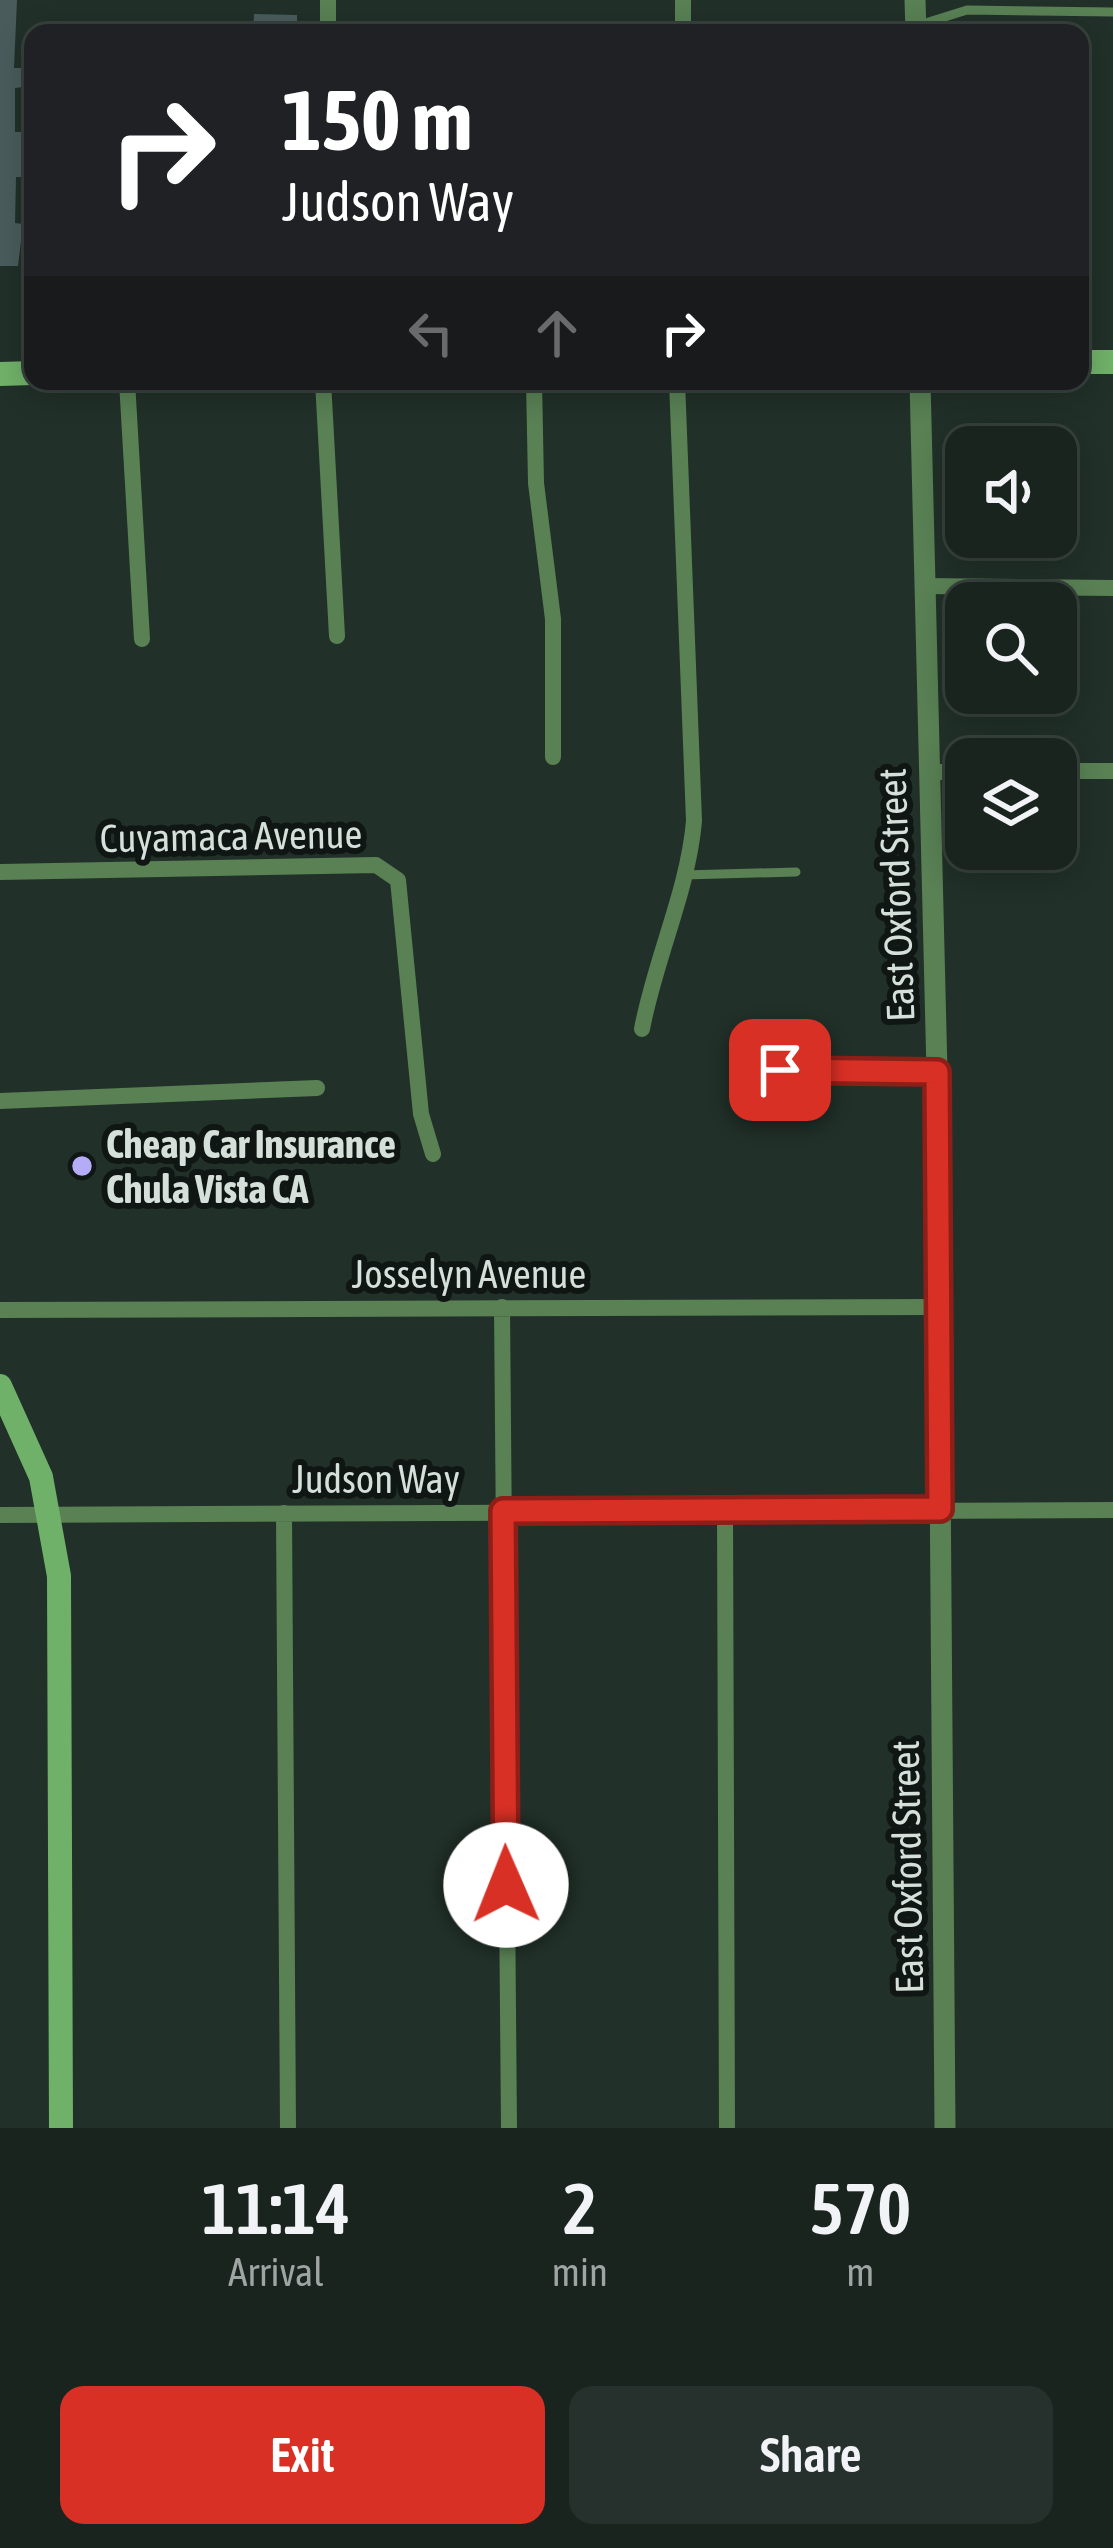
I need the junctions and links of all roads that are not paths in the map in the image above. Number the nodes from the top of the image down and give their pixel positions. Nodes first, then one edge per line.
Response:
1 (1113, 12) edge
2 (929, 24) edge
3 (128, 390) edge
4 (323, 390) edge
5 (534, 390) edge
6 (676, 390) edge
7 (920, 390) edge
8 (924, 586) junction
9 (1113, 588) edge
10 (337, 636) dead end
11 (142, 639) dead end
12 (553, 757) dead end
13 (1077, 771) edge
14 (1113, 771) edge
15 (929, 772) junction
16 (945, 772) edge
17 (0, 872) edge
18 (796, 872) dead end
19 (684, 875) junction
20 (642, 1029) dead end
21 (745, 1069) dead end
22 (937, 1072) junction
23 (317, 1088) dead end
24 (0, 1101) edge
25 (433, 1154) dead end
26 (502, 1306) junction
27 (938, 1306) junction
28 (0, 1310) edge
29 (0, 1386) edge
30 (940, 1509) junction
31 (724, 1510) junction
32 (1113, 1510) edge
33 (503, 1511) junction
34 (284, 1513) junction
35 (49, 1514) junction
36 (0, 1515) edge
37 (61, 2128) edge
38 (288, 2128) edge
39 (509, 2128) edge
40 (727, 2128) edge
41 (946, 2128) edge

1 - 2 lane
3 - 11 street
4 - 10 street
5 - 12 street
6 - 19 street
7 - 8 street, East Oxford Street
8 - 9 street
8 - 15 street, East Oxford Street
13 - 14 street
15 - 16 street
15 - 22 street, East Oxford Street
17 - 25 street, Cuyamaca Avenue
18 - 19 lane
19 - 20 street
21 - 22 street
22 - 27 street, East Oxford Street
23 - 24 street
26 - 27 street, Josselyn Avenue
26 - 28 street, Josselyn Avenue
26 - 33 street
27 - 30 street, East Oxford Street
29 - 35 main road
30 - 31 street, Judson Way
30 - 32 street, Judson Way
30 - 41 street, East Oxford Street
31 - 33 street, Judson Way
31 - 40 street
33 - 34 street, Judson Way
33 - 39 street
34 - 35 street, Judson Way
34 - 38 street
35 - 36 street, Judson Way
35 - 37 main road

